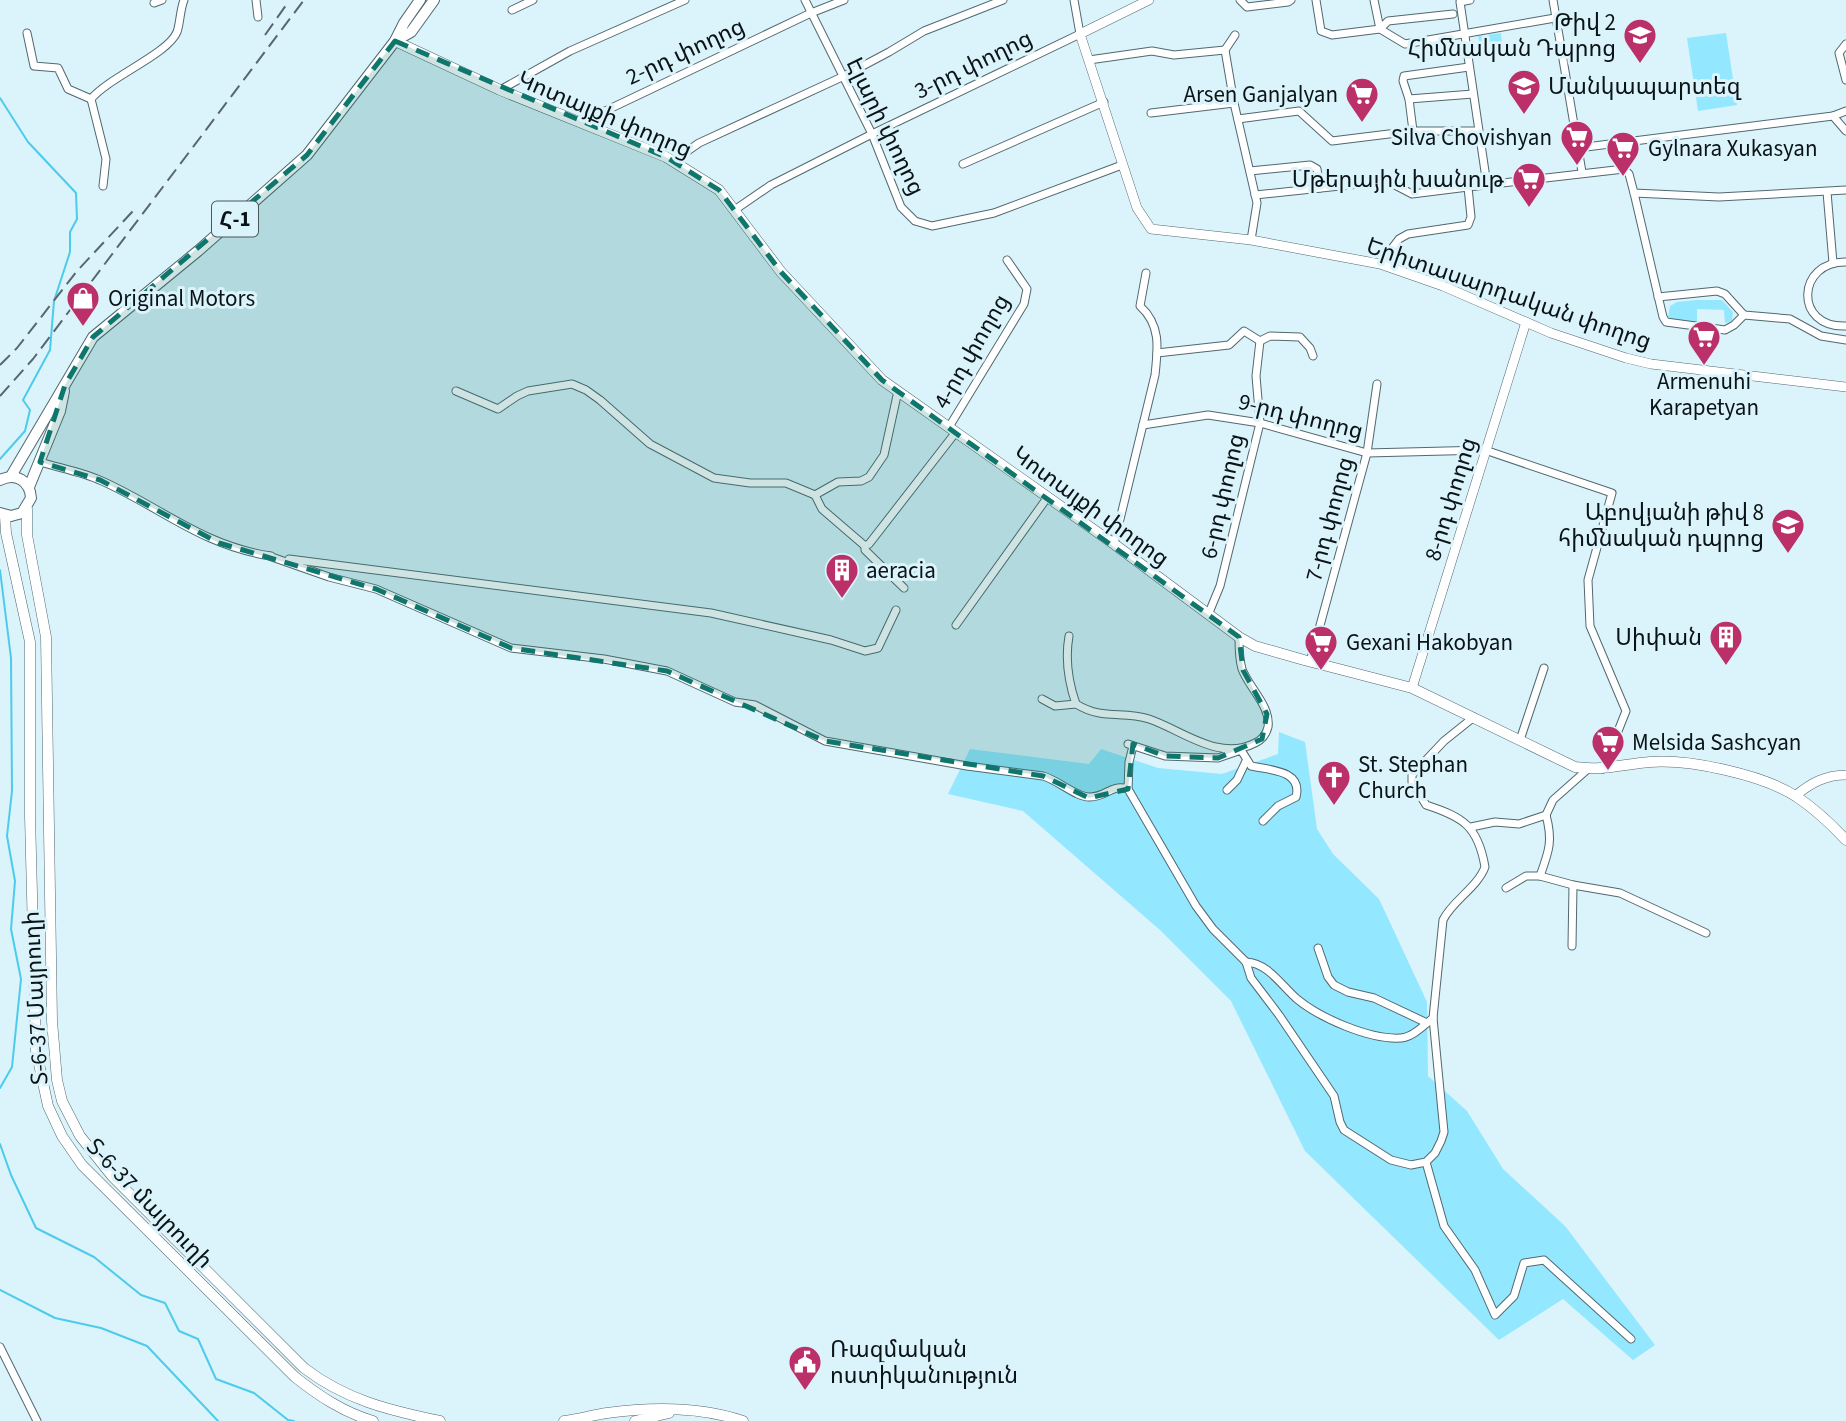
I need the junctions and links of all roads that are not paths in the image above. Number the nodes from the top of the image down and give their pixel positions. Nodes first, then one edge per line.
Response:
1 (184, 0) edge
2 (256, 0) edge
3 (420, 0) edge
4 (434, 0) edge
5 (533, 0) edge
6 (685, 0) edge
7 (805, 0) edge
8 (844, 0) edge
9 (1003, 0) edge
10 (1074, 0) edge
11 (1149, 0) edge
12 (1240, 0) edge
13 (1291, 0) edge
14 (1316, 0) edge
15 (1374, 0) edge
16 (1470, 0) edge
17 (1553, 0) edge
18 (1460, 1) edge
19 (512, 10) dead end
20 (811, 13) junction
21 (1453, 14) dead end
22 (258, 17) dead end
23 (1555, 18) junction
24 (1380, 29) junction
25 (27, 33) dead end
26 (1080, 34) junction
27 (1463, 34) junction
28 (1235, 35) dead end
29 (395, 41) junction
30 (1846, 44) edge
31 (1225, 50) junction
32 (1089, 60) junction
33 (1469, 67) junction
34 (842, 77) junction
35 (1846, 80) edge
36 (500, 90) junction
37 (1473, 94) junction
38 (91, 99) junction
39 (1409, 99) junction
40 (1104, 102) junction
41 (1234, 103) junction
42 (1846, 111) edge
43 (1151, 113) dead end
44 (1833, 116) junction
45 (1238, 119) junction
46 (582, 122) junction
47 (1413, 131) junction
48 (1478, 131) junction
49 (1846, 131) edge
50 (872, 134) junction
51 (1578, 148) junction
52 (673, 161) junction
53 (963, 164) dead end
54 (1122, 165) junction
55 (1250, 171) junction
56 (1582, 172) junction
57 (1487, 185) junction
58 (103, 186) dead end
59 (1468, 187) junction
60 (1320, 188) junction
61 (1846, 190) edge
62 (1634, 192) junction
63 (1828, 192) junction
64 (1255, 195) junction
65 (736, 209) junction
66 (1251, 240) junction
67 (1007, 260) dead end
68 (1846, 262) edge
69 (1833, 263) junction
70 (1380, 264) junction
71 (1146, 273) dead end
72 (1658, 297) junction
73 (1744, 315) junction
74 (1526, 322) junction
75 (1846, 326) edge
76 (1846, 340) edge
77 (1260, 341) junction
78 (1157, 354) junction
79 (1313, 356) dead end
80 (1377, 384) dead end
81 (65, 385) junction
82 (1846, 387) edge
83 (456, 391) dead end
84 (898, 391) junction
85 (1259, 423) junction
86 (1143, 425) junction
87 (953, 430) junction
88 (1485, 450) junction
89 (1367, 453) junction
90 (40, 462) junction
91 (6, 478) edge
92 (29, 487) junction
93 (816, 495) junction
94 (1047, 498) junction
95 (27, 509) junction
96 (1, 514) edge
97 (1114, 544) junction
98 (865, 546) junction
99 (269, 556) junction
100 (904, 588) dead end
101 (896, 610) dead end
102 (1208, 615) junction
103 (956, 625) dead end
104 (1069, 636) dead end
105 (1239, 637) junction
106 (1310, 662) junction
107 (1544, 668) dead end
108 (1412, 688) junction
109 (1042, 699) dead end
110 (1076, 704) junction
111 (1474, 717) junction
112 (1520, 740) junction
113 (1241, 750) junction
114 (1246, 761) junction
115 (1588, 769) junction
116 (1602, 770) junction
117 (1846, 775) edge
118 (1128, 789) junction
119 (1227, 790) dead end
120 (1795, 796) junction
121 (1546, 815) junction
122 (1263, 821) dead end
123 (1471, 827) junction
124 (1846, 840) edge
125 (1540, 876) junction
126 (1573, 885) junction
127 (1506, 888) dead end
128 (1706, 933) dead end
129 (1572, 946) dead end
130 (1318, 948) dead end
131 (1246, 962) junction
132 (1430, 1020) junction
133 (51, 1021) junction
134 (35, 1022) junction
135 (1426, 1162) junction
136 (242, 1308) junction
137 (234, 1316) junction
138 (1631, 1339) dead end
139 (0, 1348) edge
140 (655, 1416) edge
141 (37, 1421) edge
142 (373, 1421) edge
143 (440, 1421) edge
144 (564, 1421) edge
145 (635, 1421) edge
146 (743, 1421) edge

1 - 38 street
2 - 22 street
3 - 29 main road, Հ-1
4 - 29 main road, Հ-1
5 - 19 street
6 - 36 street
7 - 20 street, Էլարի փողոց
8 - 20 street, 2-րդ փողոց
9 - 34 street
10 - 26 street, Երիտասարդական փողոց
11 - 26 street
12 - 13 street
14 - 24 street
15 - 24 street
16 - 18 street
17 - 23 street
18 - 27 street
20 - 34 street, Էլարի փողոց
20 - 46 street, 2-րդ փողոց
21 - 24 street
23 - 27 street
23 - 51 street
24 - 27 street
25 - 38 street
26 - 32 street, Երիտասարդական փողոց
26 - 50 street, 3-րդ փողոց
27 - 33 street
28 - 31 street
29 - 36 main road, Կոտայքի փողոց
29 - 81 main road, Հ-1
30 - 35 street
31 - 32 street
31 - 41 street
32 - 40 street, Երիտասարդական փողոց
33 - 37 street
33 - 39 street
34 - 50 street, Էլարի փողոց
34 - 52 street
36 - 46 main road, Կոտայքի փողոց
37 - 39 street
37 - 48 street
38 - 58 street
39 - 47 street
40 - 53 street
40 - 54 street, Երիտասարդական փողոց
41 - 43 street
41 - 45 street
42 - 44 street
44 - 49 street
44 - 51 street
45 - 47 street
45 - 55 street
46 - 52 main road, Կոտայքի փողոց
47 - 48 street
48 - 57 street
50 - 54 street, Էլարի փողոց
50 - 65 street, 3-րդ փողոց
51 - 56 street
52 - 65 main road, Կոտայքի փողոց
54 - 66 street, Երիտասարդական փողոց
55 - 60 street
55 - 64 street
56 - 57 street
56 - 62 street
57 - 59 street
59 - 60 street
59 - 70 street
60 - 64 street
61 - 63 street
62 - 63 street
62 - 72 street
63 - 69 street
64 - 66 street
65 - 84 main road, Կոտայքի փողոց
66 - 70 street, Երիտասարդական փողոց
67 - 87 street, 4-րդ փողոց
68 - 69 street
69 - 75 street
70 - 74 street, Երիտասարդական փողոց
71 - 78 street
72 - 73 street
72 - 73 street
73 - 76 street
74 - 82 street, Երիտասարդական փողոց
74 - 88 street, 8-րդ փողոց
77 - 78 street
77 - 79 street
77 - 85 street, 6-րդ փողոց
78 - 86 street
80 - 89 street, 7-րդ փողոց
81 - 90 main road, Հ-1
81 - 91 main road, Հ-1
83 - 93 street
84 - 87 main road, Կոտայքի փողոց
84 - 93 street
85 - 86 street, 9-րդ փողոց
85 - 89 street, 9-րդ փողոց
85 - 102 street, 6-րդ փողոց
86 - 97 street
87 - 94 main road, Կոտայքի փողոց
87 - 98 street, 4-րդ փողոց
88 - 89 street, 9-րդ փողոց
88 - 108 street, 8-րդ փողոց
88 - 116 street, 9-րդ փողոց
89 - 106 street, 7-րդ փողոց
90 - 92 main road, Հ-1
90 - 99 street
91 - 92 main road, Հ-1
92 - 95 main road, Հ-1
93 - 98 street
94 - 97 main road, Կոտայքի փողոց
94 - 103 street
95 - 96 main road
95 - 133 main road, Տ-6-37 Մայրուղի
96 - 134 main road, Տ-6-37 մայրուղի
97 - 102 main road, Կոտայքի փողոց
98 - 100 street
99 - 101 street
99 - 118 street
102 - 105 main road, Կոտայքի փողոց
104 - 110 street
105 - 106 main road, Կոտայքի փողոց
105 - 113 street
106 - 108 main road, Կոտայքի փողոց
107 - 112 street
108 - 111 main road, Կոտայքի փողոց
109 - 110 street
110 - 113 street
111 - 112 main road, Կոտայքի փողոց
111 - 123 street
112 - 115 main road, Կոտայքի փողոց
113 - 114 street
113 - 118 street
114 - 119 street
114 - 122 street
115 - 116 main road, Կոտայքի փողոց
115 - 121 street
116 - 120 main road, Կոտայքի փողոց
117 - 120 street
118 - 131 street
120 - 124 main road, Կոտայքի փողոց
121 - 123 street
121 - 125 street
123 - 132 street
125 - 126 street
125 - 127 street
126 - 128 street
126 - 129 street
130 - 132 street
131 - 132 street
131 - 135 street
132 - 135 street
133 - 134 main road
133 - 136 main road, Տ-6-37 Մայրուղի
134 - 137 main road, Տ-6-37 մայրուղի
135 - 138 street
136 - 137 main road
136 - 143 main road, Տ-6-37 Մայրուղի
137 - 142 main road, Տ-6-37 մայրուղի
139 - 141 street
140 - 144 main road
140 - 145 main road
140 - 146 main road

